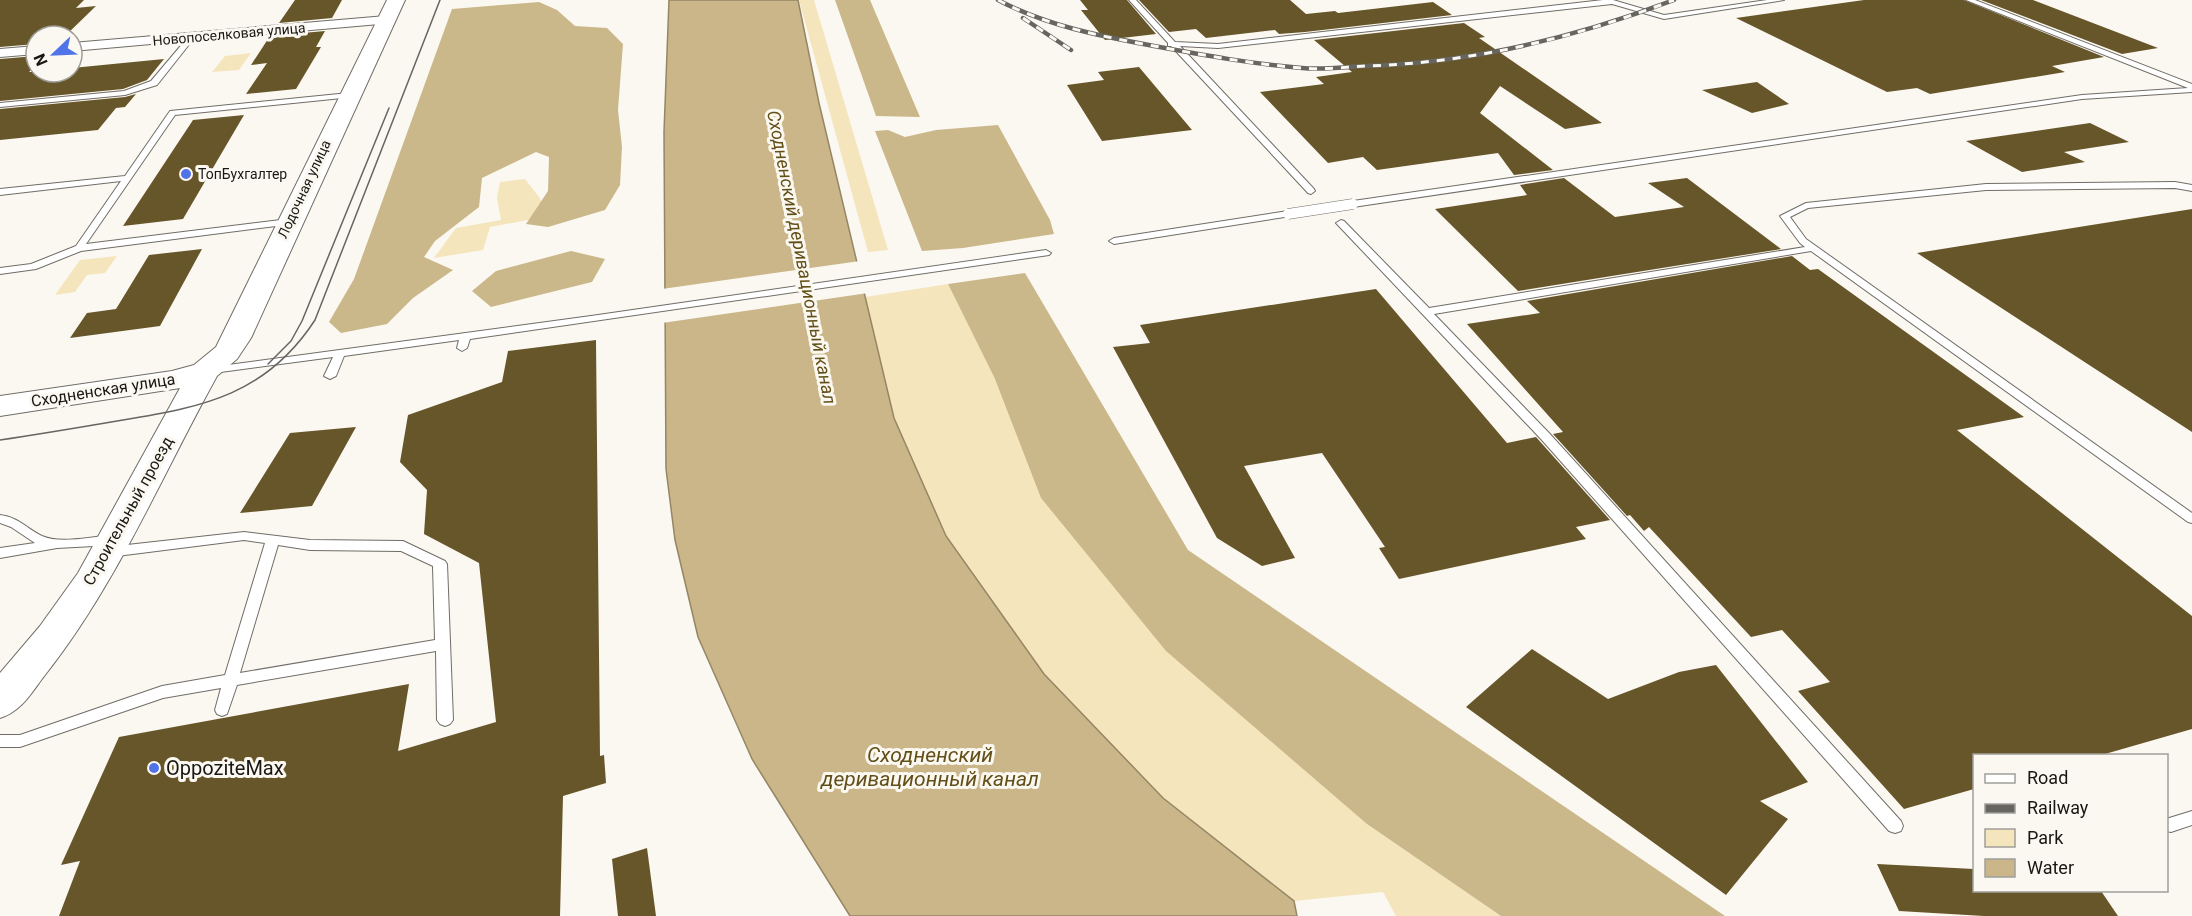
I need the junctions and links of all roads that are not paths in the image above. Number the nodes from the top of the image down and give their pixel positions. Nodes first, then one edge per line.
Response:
1 (1132, 0) edge
2 (1781, 0) edge
3 (1970, 0) edge
4 (1609, 1) edge
5 (391, 10) edge
6 (191, 37) junction
7 (1171, 44) junction
8 (84, 46) edge
9 (24, 51) edge
10 (0, 53) edge
11 (2192, 89) edge
12 (349, 95) junction
13 (0, 105) edge
14 (128, 178) junction
15 (2192, 188) edge
16 (1311, 191) dead end
17 (0, 192) edge
18 (289, 222) junction
19 (1341, 223) dead end
20 (1114, 241) dead end
21 (79, 248) junction
22 (1813, 248) junction
23 (1046, 253) dead end
24 (0, 272) edge
25 (1426, 312) junction
26 (465, 336) junction
27 (462, 348) dead end
28 (340, 352) junction
29 (205, 371) junction
30 (330, 376) dead end
31 (0, 406) edge
32 (0, 519) edge
33 (2192, 519) edge
34 (273, 540) junction
35 (65, 543) junction
36 (112, 546) junction
37 (0, 553) edge
38 (442, 644) junction
39 (232, 680) junction
40 (7, 686) edge
41 (222, 710) dead end
42 (445, 720) dead end
43 (0, 741) edge
44 (2192, 818) edge
45 (2171, 825) dead end
46 (1895, 826) dead end

1 - 7 lane
2 - 4 lane
3 - 11 lane
4 - 7 lane
5 - 6 street, Новопоселковая улица
5 - 12 street, Лодочная улица
6 - 8 street, Новопоселковая улица
6 - 13 lane
7 - 16 lane
9 - 10 street
11 - 20 lane, bridge
12 - 14 lane
12 - 18 street, Лодочная улица
14 - 17 lane
14 - 21 lane
15 - 22 lane
18 - 21 lane
18 - 29 street, Лодочная улица
19 - 25 lane
21 - 24 lane
22 - 25 lane
22 - 33 lane
23 - 26 lane
25 - 46 lane
26 - 27 lane
26 - 28 lane
28 - 29 lane
28 - 30 lane
29 - 31 street, Сходненская улица
29 - 36 street, Строительный проезд
32 - 35 lane
34 - 36 lane
34 - 38 lane
34 - 39 lane
35 - 36 lane
35 - 37 lane
36 - 40 street, Строительный проезд
38 - 39 lane
38 - 42 lane
39 - 41 lane
39 - 43 lane
44 - 45 lane

